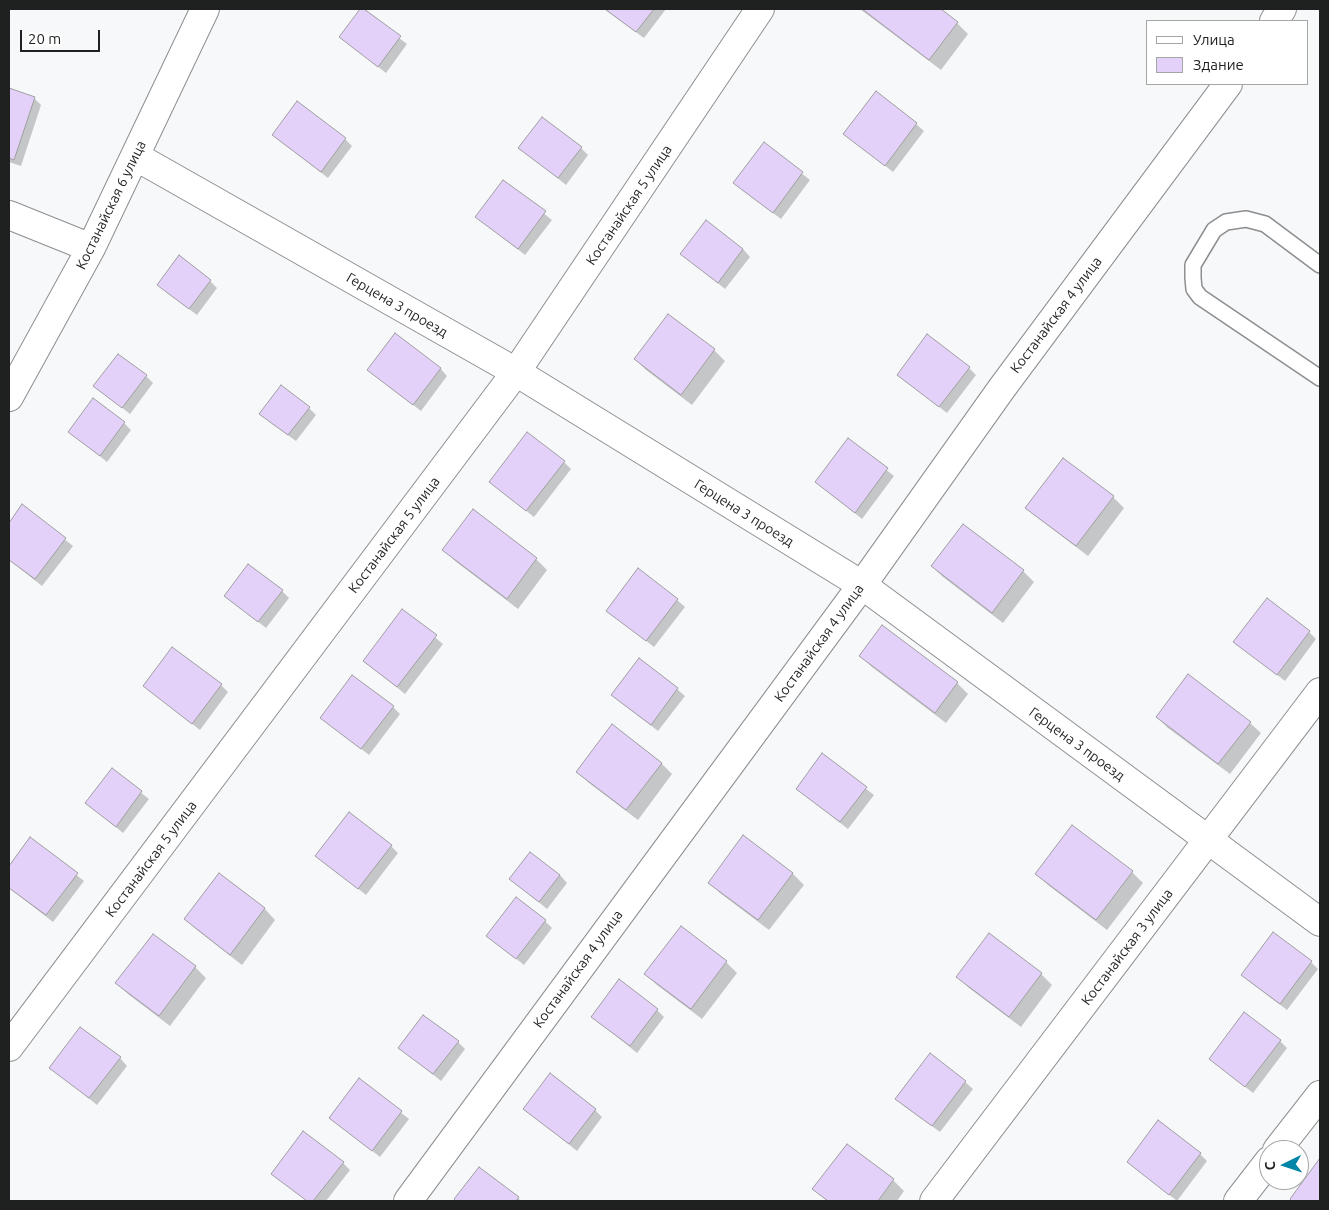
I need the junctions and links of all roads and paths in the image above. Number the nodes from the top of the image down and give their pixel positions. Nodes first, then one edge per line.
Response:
1 (205, 9) edge
2 (760, 9) edge
3 (1282, 9) edge
4 (1275, 20) edge
5 (1227, 85) edge
6 (135, 156) junction
7 (9, 215) edge
8 (91, 248) junction
9 (1320, 265) edge
10 (516, 372) junction
11 (1320, 378) edge
12 (9, 397) edge
13 (862, 585) junction
14 (1320, 692) edge
15 (1208, 840) junction
16 (1320, 922) edge
17 (9, 1047) edge
18 (1320, 1094) edge
19 (1286, 1140) edge
20 (1259, 1174) edge
21 (408, 1201) edge
22 (934, 1201) edge
23 (1238, 1201) edge

1 - 6 street, Костанайская 6 улица
2 - 10 street, Костанайская 5 улица
3 - 4 street
5 - 13 street, Костанайская 4 улица
6 - 8 street, Костанайская 6 улица
6 - 10 street, Герцена 3 проезд
7 - 8 street
8 - 12 street, Костанайская 6 улица
9 - 11 lane
10 - 13 street, Герцена 3 проезд
10 - 17 street, Костанайская 5 улица
13 - 15 street, Герцена 3 проезд
13 - 21 street, Костанайская 4 улица
14 - 15 street, Костанайская 3 улица
15 - 16 street, Герцена 3 проезд
15 - 22 street, Костанайская 3 улица
18 - 19 street
20 - 23 street

